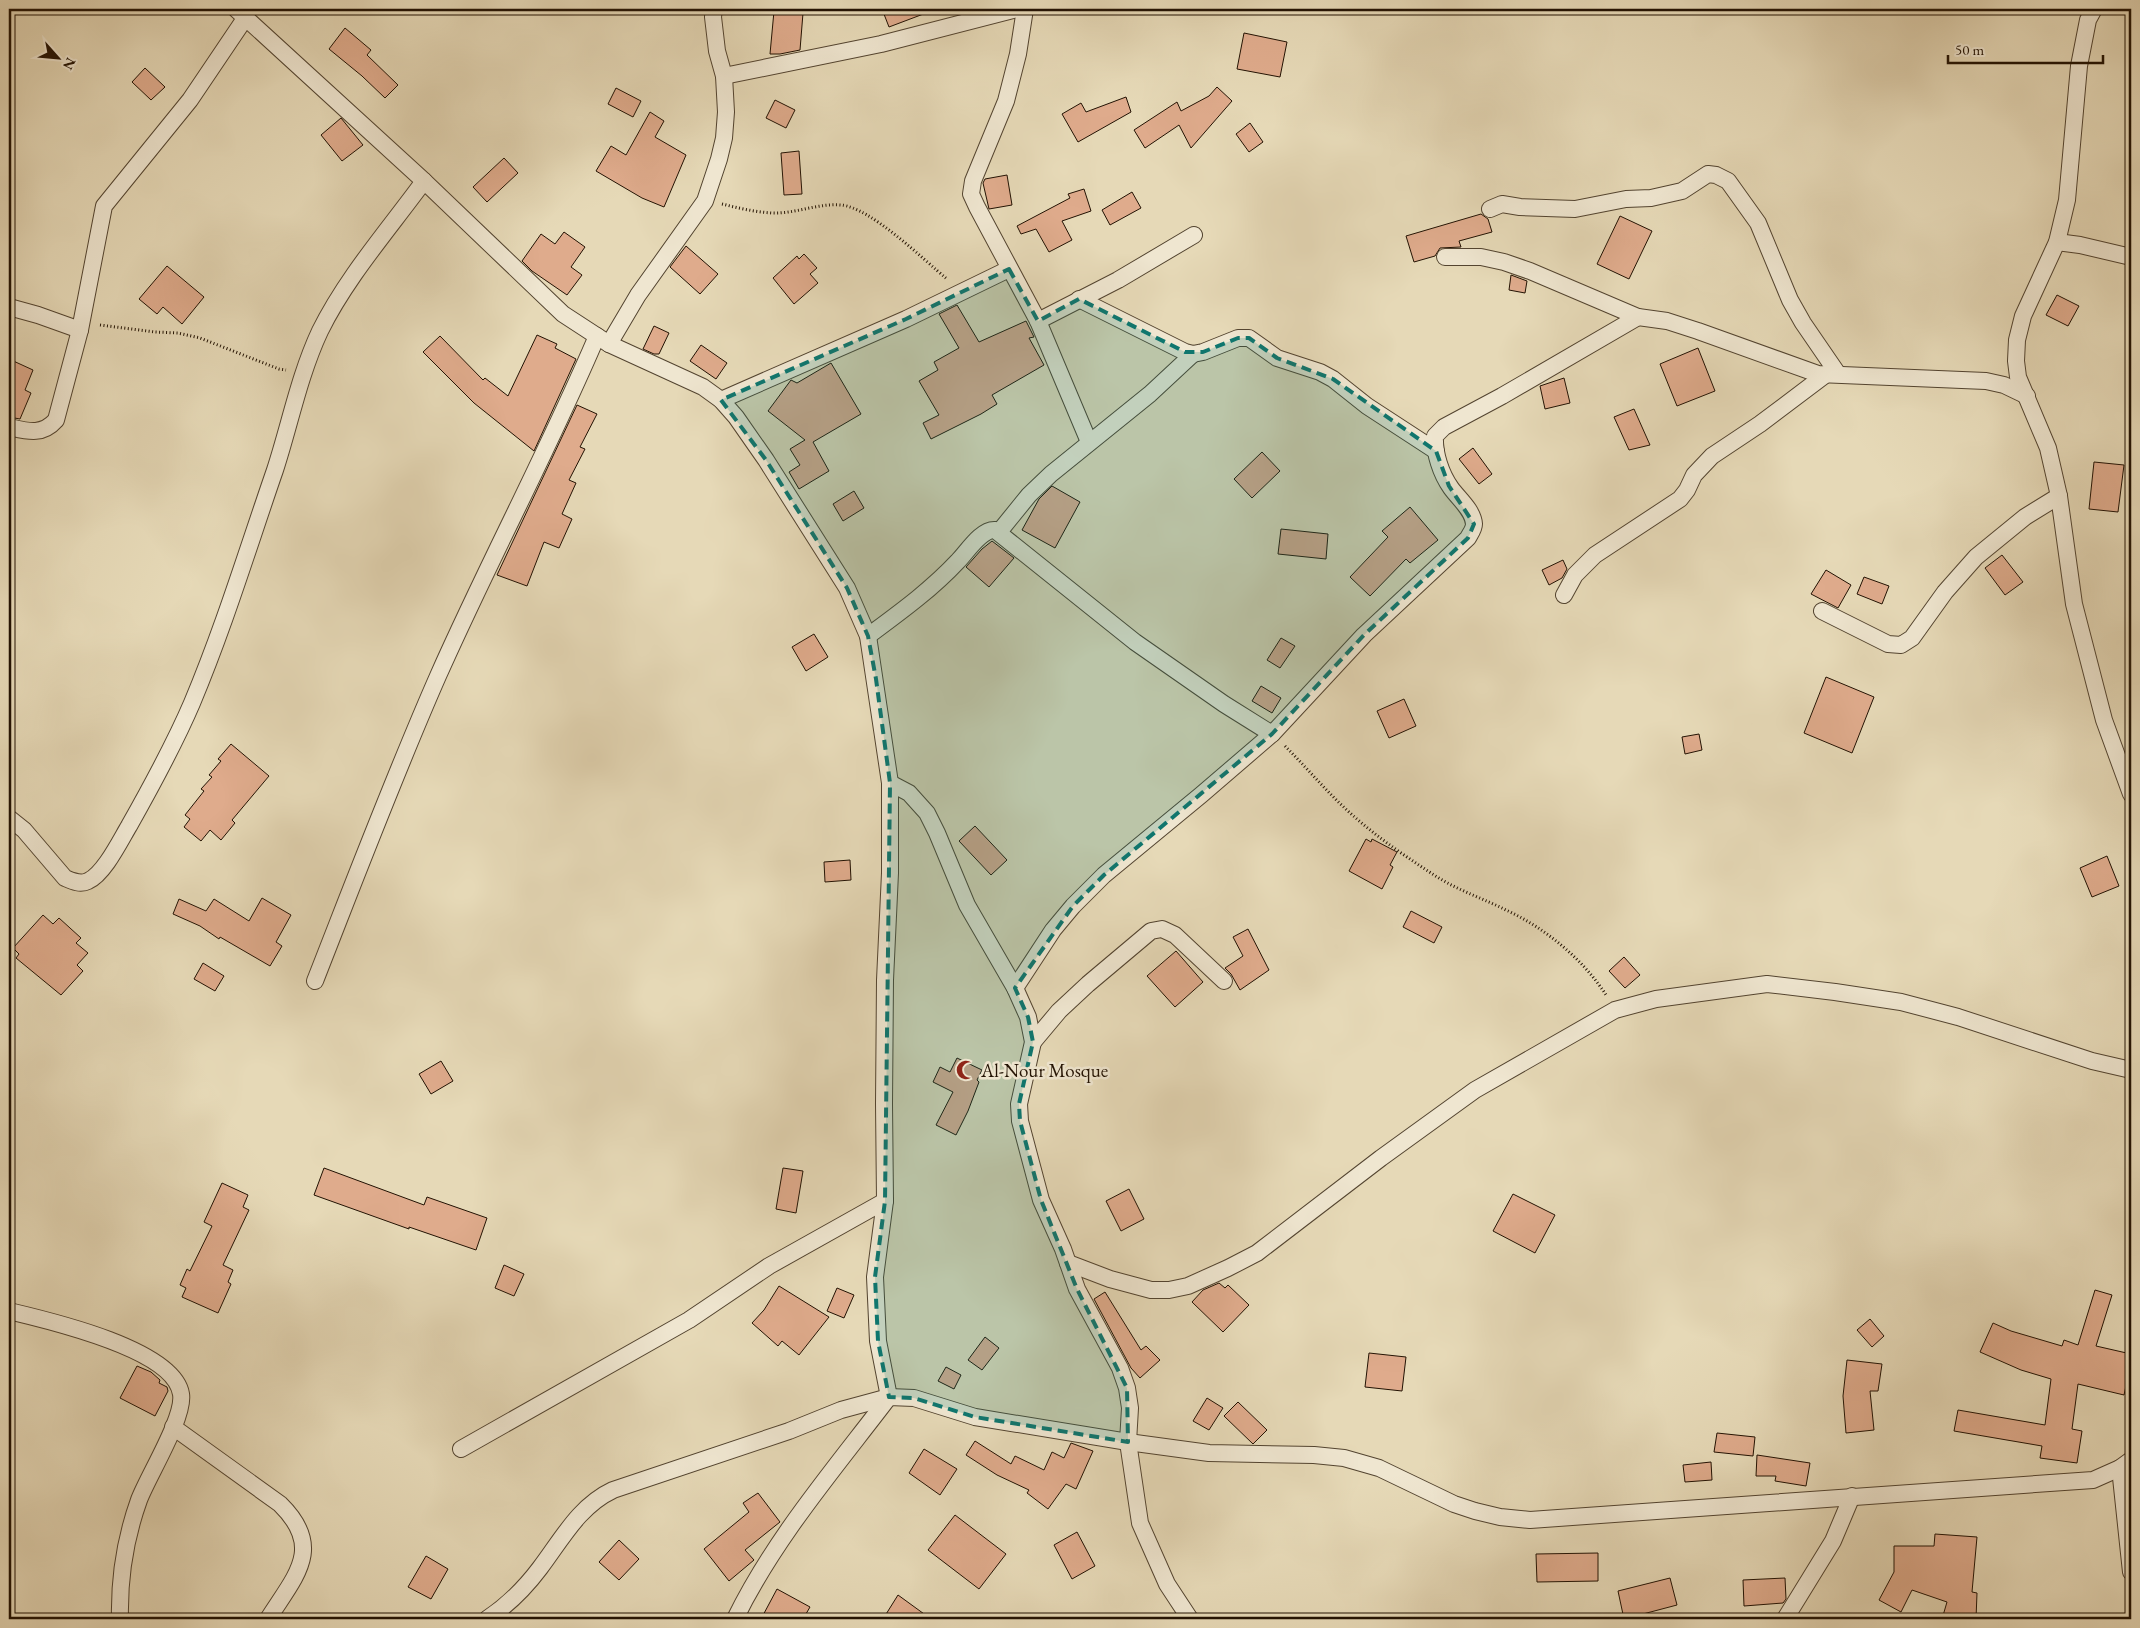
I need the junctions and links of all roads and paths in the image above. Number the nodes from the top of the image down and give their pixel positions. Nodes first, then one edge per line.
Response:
1 (714, 9) edge
2 (1017, 9) edge
3 (1025, 9) edge
4 (2094, 9) edge
5 (241, 13) edge
6 (724, 76) junction
7 (424, 181) junction
8 (705, 201) junction
9 (1490, 209) dead end
10 (1194, 235) dead end
11 (2057, 242) junction
12 (1445, 256) dead end
13 (2131, 257) edge
14 (1009, 269) junction
15 (962, 291) junction
16 (1079, 299) junction
17 (9, 307) edge
18 (1638, 317) junction
19 (1038, 321) junction
20 (81, 327) junction
21 (603, 340) junction
22 (1193, 354) junction
23 (304, 370) junction
24 (1832, 375) junction
25 (2028, 396) junction
26 (721, 400) junction
27 (9, 427) edge
28 (1089, 442) junction
29 (1436, 451) junction
30 (2059, 496) junction
31 (999, 532) junction
32 (1564, 595) dead end
33 (1822, 611) dead end
34 (868, 636) junction
35 (1272, 734) junction
36 (2126, 764) edge
37 (890, 783) junction
38 (2131, 794) edge
39 (9, 818) edge
40 (315, 981) dead end
41 (1224, 981) dead end
42 (1015, 988) junction
43 (1615, 1010) junction
44 (1033, 1042) junction
45 (2131, 1070) edge
46 (885, 1201) junction
47 (1068, 1263) junction
48 (9, 1310) edge
49 (888, 1397) junction
50 (173, 1427) junction
51 (1128, 1442) junction
52 (461, 1449) dead end
53 (2126, 1464) edge
54 (1852, 1496) junction
55 (2131, 1572) edge
56 (120, 1619) edge
57 (268, 1619) edge
58 (488, 1619) edge
59 (735, 1619) edge
60 (1190, 1619) edge
61 (1785, 1619) edge

1 - 6 street
2 - 6 street
3 - 14 street
4 - 11 street
5 - 7 street
5 - 20 street
6 - 8 street
7 - 21 street
7 - 23 street
8 - 15 path
8 - 21 street
9 - 24 street
10 - 16 street
11 - 13 street
11 - 25 street
12 - 18 street
14 - 15 street
14 - 19 street
15 - 26 street
16 - 19 street
16 - 22 street
17 - 20 street
18 - 24 street
18 - 29 street
19 - 28 street
20 - 23 path
20 - 27 street
21 - 26 street
21 - 40 street
22 - 28 street
22 - 29 street
23 - 39 street
24 - 25 street
24 - 32 street
25 - 30 street
26 - 34 street
28 - 31 street
29 - 35 street
30 - 33 street
30 - 36 street
31 - 34 street
31 - 35 street
34 - 37 street
35 - 42 street
35 - 43 path
36 - 38 street
37 - 42 street
37 - 46 street
41 - 44 street
42 - 44 street
43 - 45 street
43 - 47 street
44 - 47 street
46 - 49 street
46 - 52 street
47 - 51 street
48 - 50 street
49 - 51 street
49 - 58 street
49 - 59 street
50 - 56 street
50 - 57 street
51 - 54 street
51 - 60 street
53 - 54 street
53 - 55 street
54 - 61 street

